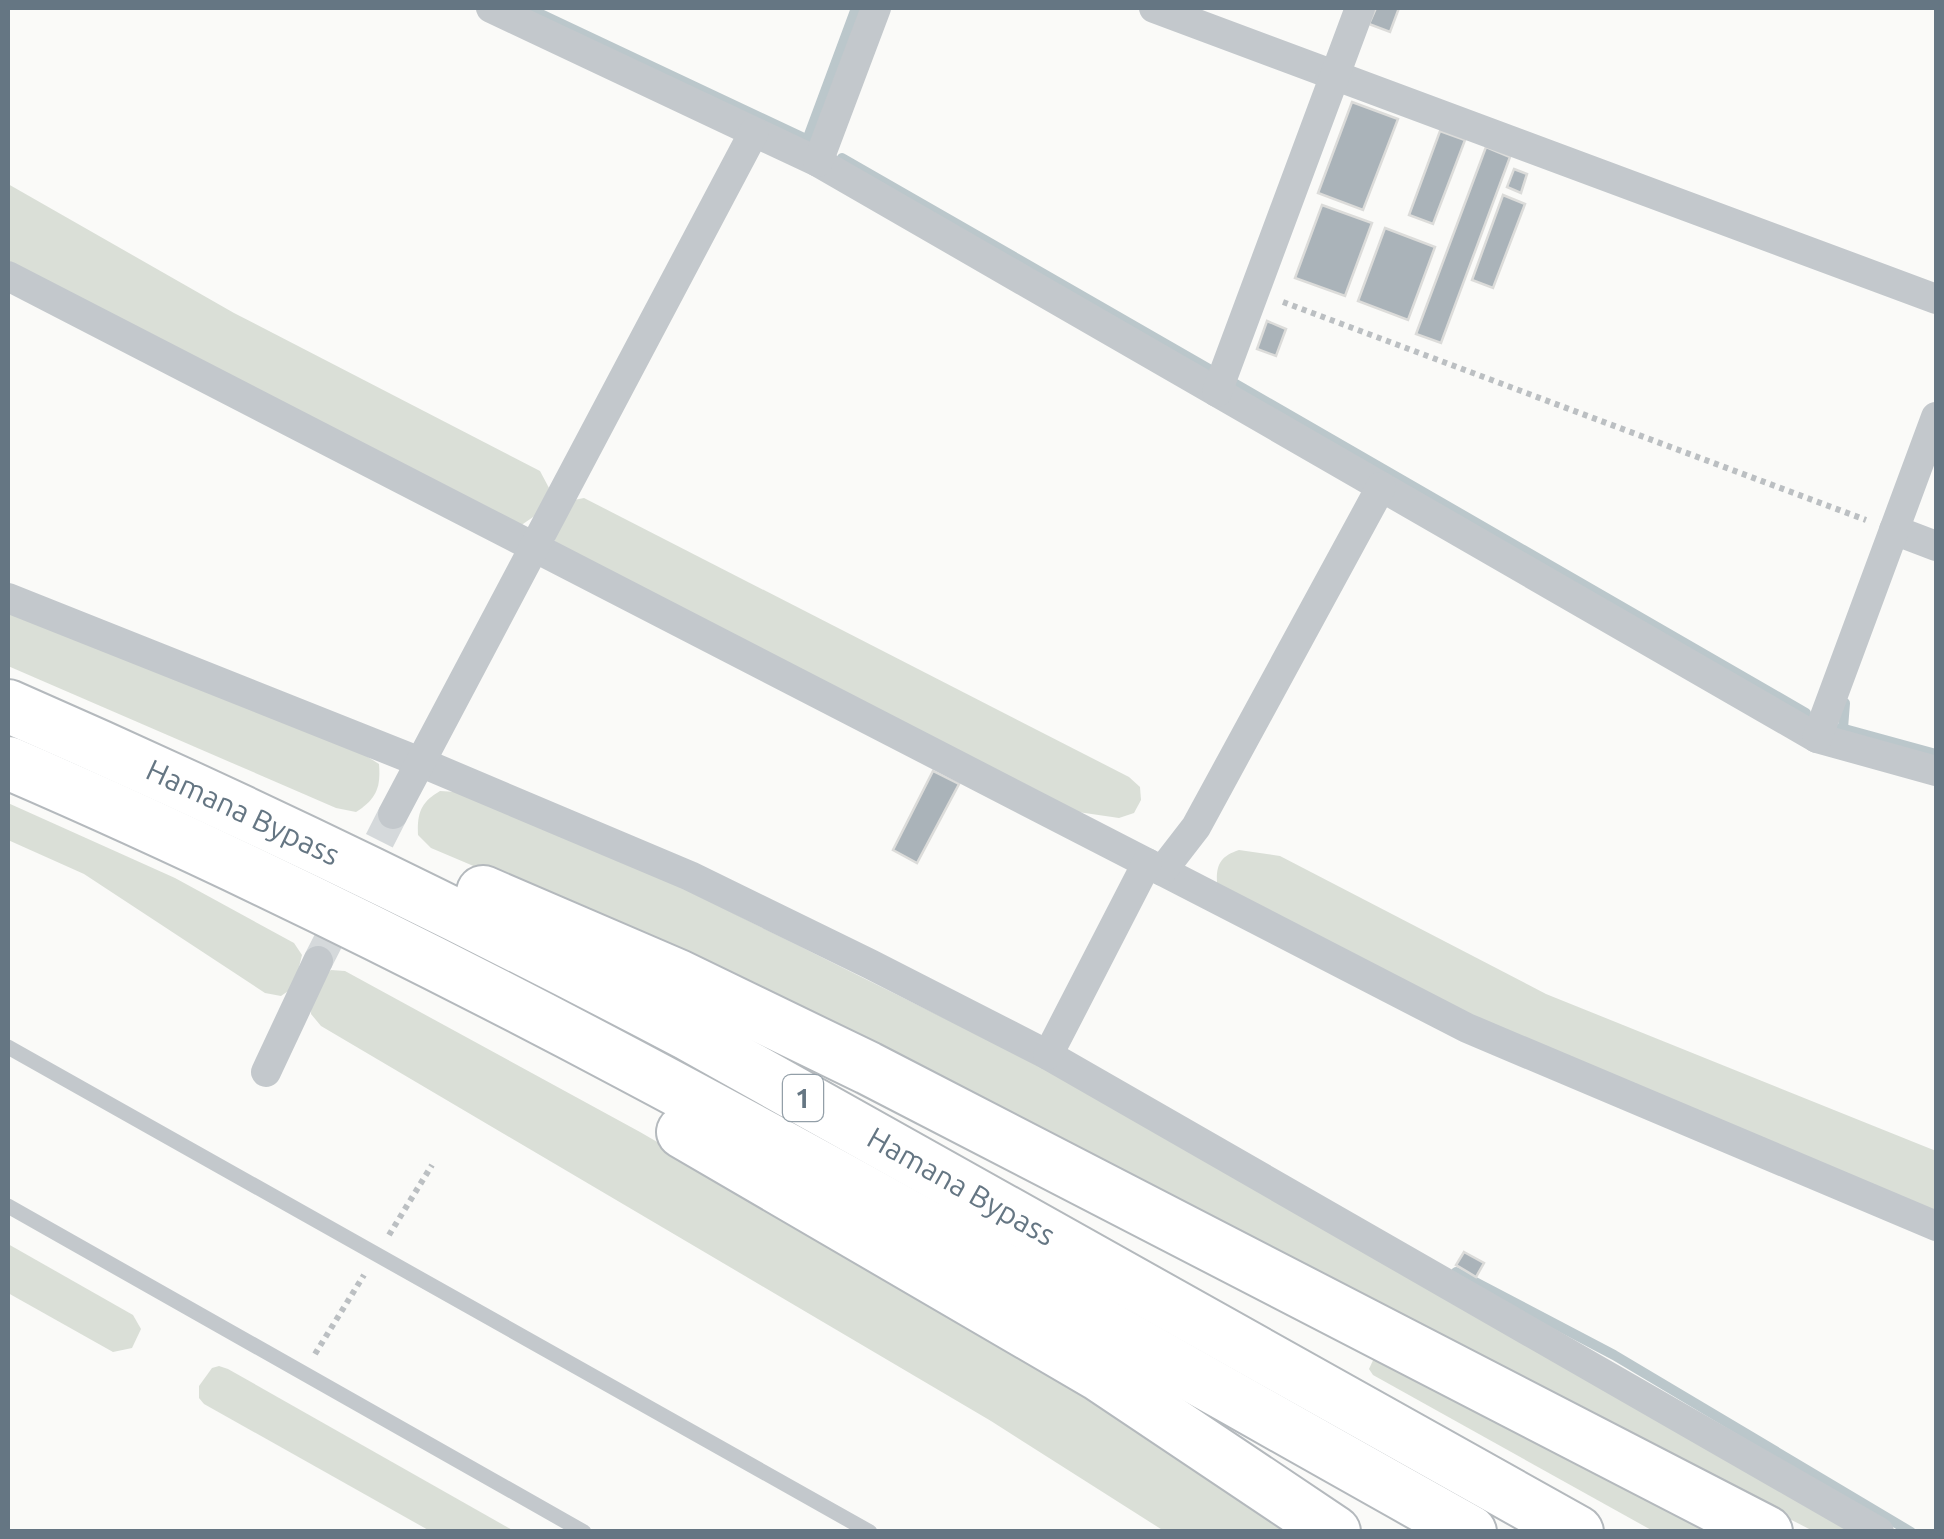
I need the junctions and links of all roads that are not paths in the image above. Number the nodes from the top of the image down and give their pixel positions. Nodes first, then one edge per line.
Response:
1 (491, 8) edge
2 (876, 8) edge
3 (1154, 8) edge
4 (1360, 8) edge
5 (1334, 75) junction
6 (754, 132) junction
7 (818, 162) junction
8 (8, 276) edge
9 (1936, 300) edge
10 (1216, 392) junction
11 (1936, 417) edge
12 (1381, 486) junction
13 (1894, 530) junction
14 (532, 546) junction
15 (1936, 546) edge
16 (8, 598) edge
17 (8, 706) edge
18 (1817, 738) junction
19 (420, 762) junction
20 (8, 763) edge
21 (1936, 770) edge
22 (190, 787) junction
23 (393, 814) tunnel mouth
24 (168, 834) junction
25 (1155, 867) junction
26 (318, 961) tunnel mouth
27 (8, 1047) edge
28 (1048, 1055) junction
29 (266, 1072) dead end
30 (8, 1206) edge
31 (1936, 1226) edge
32 (584, 1532) edge
33 (870, 1532) edge
34 (1334, 1532) edge
35 (1470, 1532) edge
36 (1577, 1532) edge
37 (1766, 1532) edge
38 (1879, 1532) edge

1 - 6 street
2 - 7 street
3 - 5 street
4 - 5 street
5 - 9 street
5 - 10 street
6 - 7 street
6 - 14 street
7 - 10 street
8 - 14 street
10 - 12 street
11 - 13 street
12 - 18 street
12 - 25 street
13 - 15 street
13 - 18 street
14 - 19 street
14 - 25 street
16 - 19 street
17 - 22 highway, Hamana Bypass / 1
18 - 21 street
19 - 23 street
19 - 28 street
20 - 24 highway, Hamana Bypass / 1
22 - 36 highway, Hamana Bypass / 1
22 - 37 highway
24 - 34 highway, 1
24 - 35 highway, Hamana Bypass / 1
25 - 28 street
25 - 31 street
26 - 29 street
27 - 33 lane
28 - 38 street
30 - 32 lane

